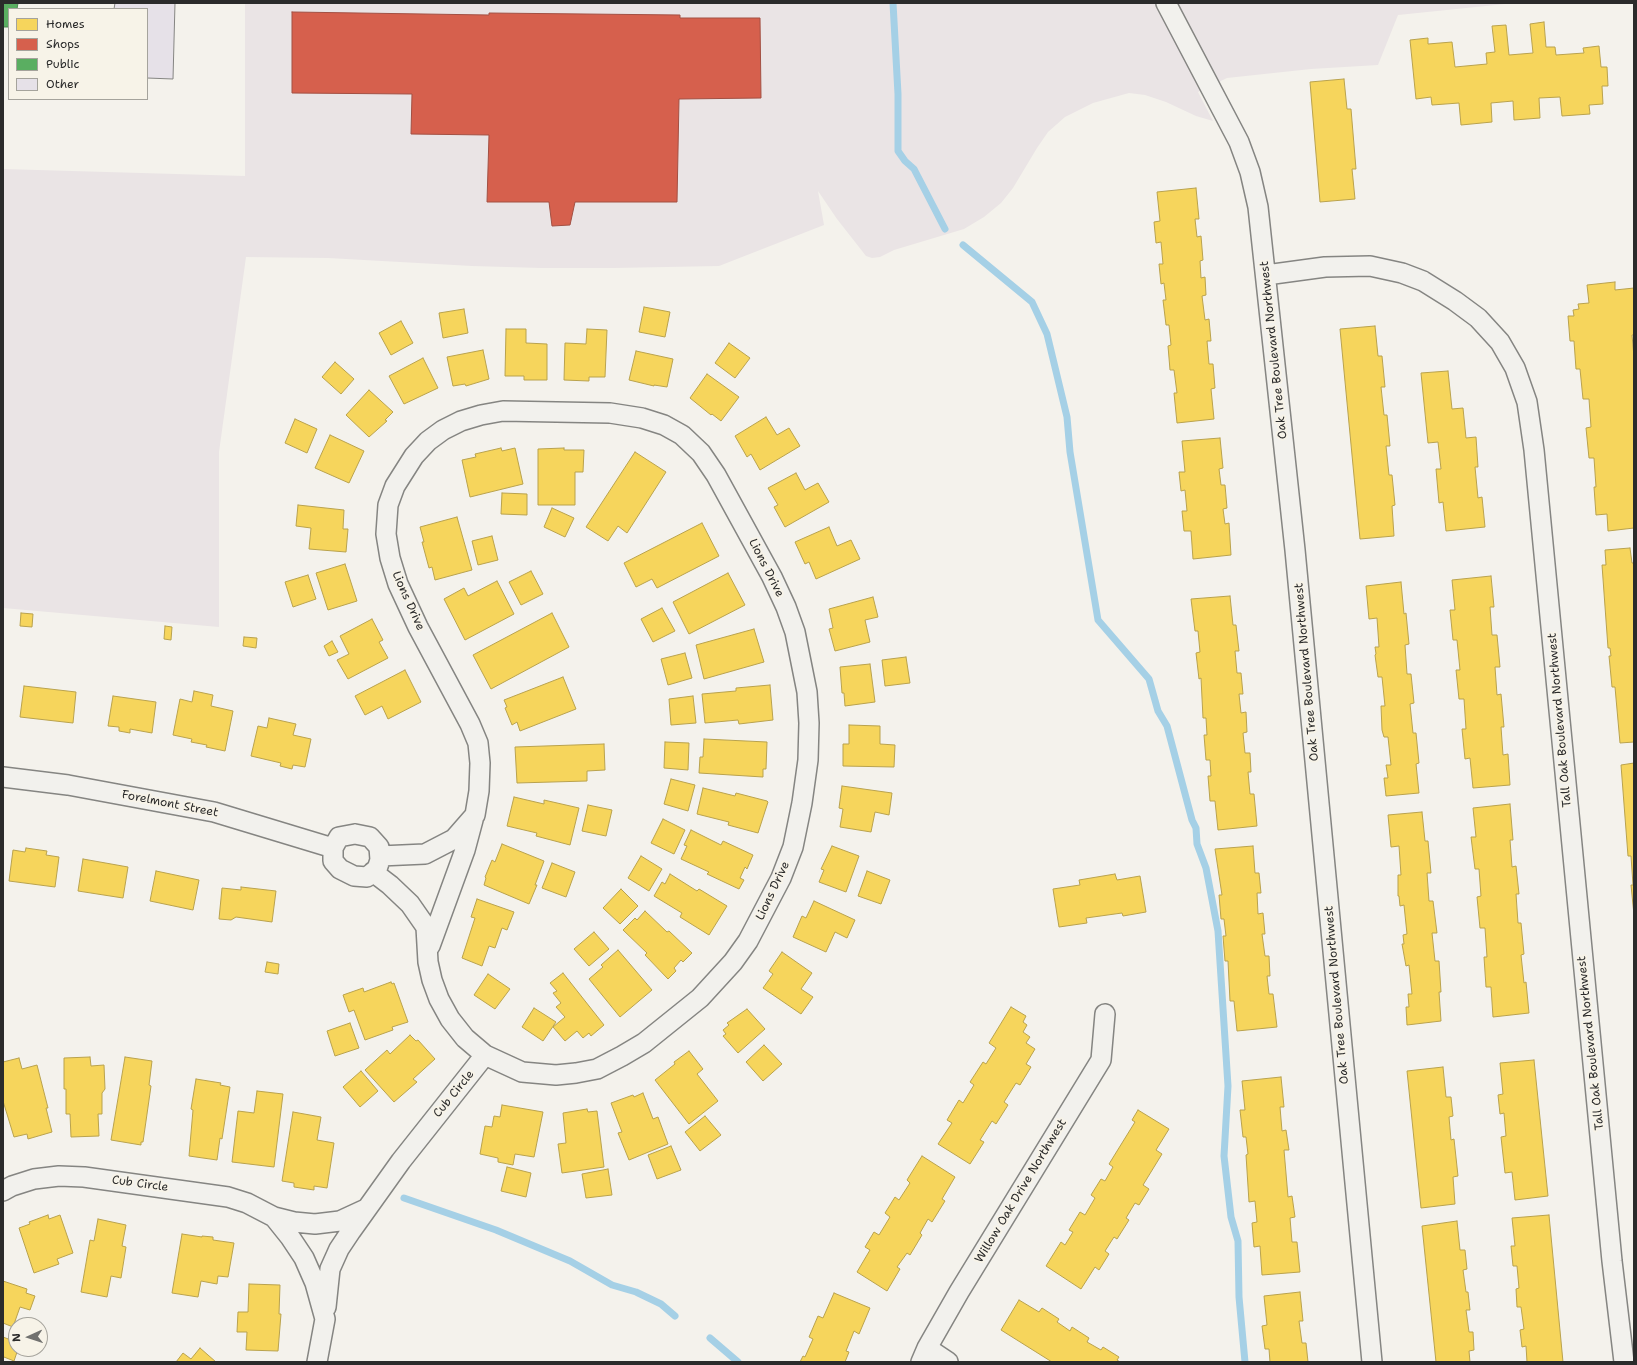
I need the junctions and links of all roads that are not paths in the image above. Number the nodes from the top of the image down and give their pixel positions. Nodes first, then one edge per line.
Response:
1 (1166, 3) edge
2 (1266, 275) junction
3 (3, 777) edge
4 (475, 815) junction
5 (333, 848) junction
6 (376, 864) junction
7 (428, 952) junction
8 (1105, 1014) dead end
9 (485, 1055) junction
10 (3, 1191) edge
11 (366, 1209) junction
12 (274, 1217) junction
13 (325, 1319) junction
14 (924, 1355) edge
15 (317, 1362) edge
16 (948, 1362) edge
17 (1372, 1362) edge
18 (1624, 1362) edge

1 - 2 street, Oak Tree Boulevard Northwest
2 - 17 street, Oak Tree Boulevard Northwest
2 - 18 street, Tall Oak Boulevard Northwest
3 - 5 street, Forelmont Street
4 - 6 street
4 - 7 street, Lions Drive
4 - 9 street, Lions Drive
5 - 6 street
5 - 6 street
6 - 7 street, Lions Drive
7 - 9 street, Lions Drive
8 - 14 street, Willow Oak Drive Northwest
9 - 11 street, Cub Circle
10 - 12 street, Cub Circle
11 - 12 street, Cub Circle
11 - 13 street, Cub Circle
12 - 13 street, Cub Circle
13 - 15 street, Cub Circle
14 - 16 street

